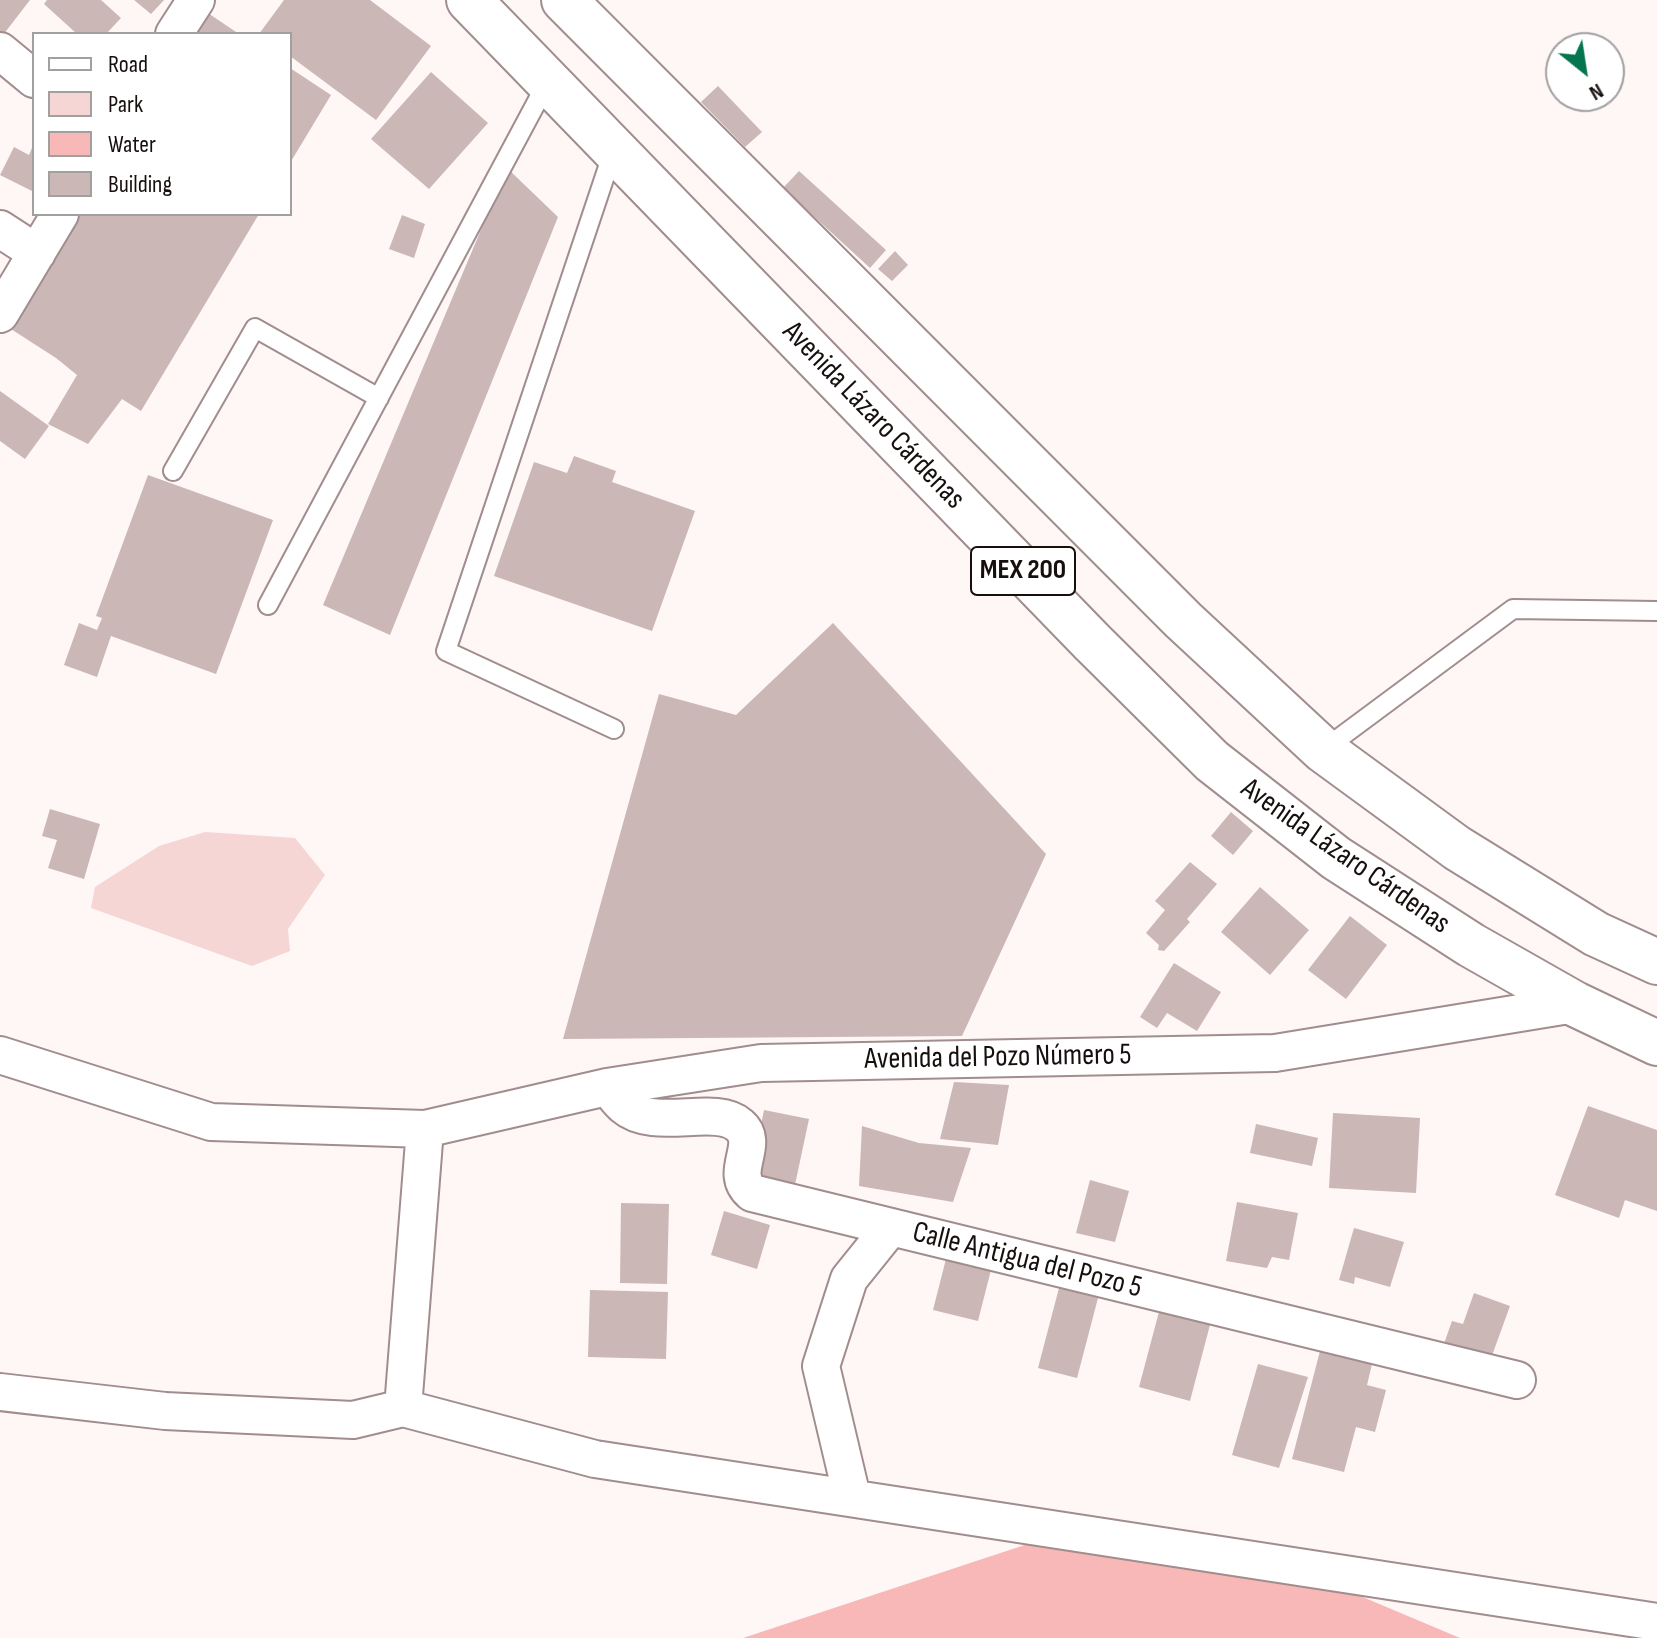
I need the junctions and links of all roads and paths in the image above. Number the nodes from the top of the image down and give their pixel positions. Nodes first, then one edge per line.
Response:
1 (196, 0) edge
2 (469, 0) edge
3 (564, 0) edge
4 (175, 32) edge
5 (0, 51) edge
6 (32, 77) edge
7 (548, 81) junction
8 (614, 149) junction
9 (59, 216) edge
10 (0, 229) edge
11 (37, 253) junction
12 (0, 314) edge
13 (379, 398) junction
14 (173, 471) dead end
15 (268, 605) dead end
16 (1657, 611) edge
17 (614, 729) dead end
18 (1323, 750) junction
19 (1657, 962) edge
20 (1575, 1004) junction
21 (1657, 1043) edge
22 (0, 1055) edge
23 (607, 1087) junction
24 (425, 1129) junction
25 (890, 1228) junction
26 (1517, 1380) dead end
27 (0, 1392) edge
28 (403, 1408) junction
29 (852, 1497) junction
30 (1657, 1622) edge

1 - 4 street
2 - 7 main road, Avenida Lázaro Cárdenas / MEX 200
3 - 18 main road, MEX 200
5 - 6 street
7 - 8 main road, Avenida Lázaro Cárdenas / MEX 200
7 - 13 lane
8 - 17 lane
8 - 20 main road, Avenida Lázaro Cárdenas / MEX 200
9 - 11 street
10 - 11 street
11 - 12 street
13 - 14 lane
13 - 15 lane
16 - 18 lane
18 - 19 main road, MEX 200
20 - 21 main road, Avenida Lázaro Cárdenas / MEX 200
20 - 23 street, Avenida del Pozo Número 5
22 - 24 street, Avenida del Pozo Número 5
23 - 24 street, Avenida del Pozo Número 5
23 - 25 street, Calle Antigua del Pozo 5
24 - 28 street
25 - 26 street, Calle Antigua del Pozo 5
25 - 29 street
27 - 28 street
28 - 29 street
29 - 30 street

